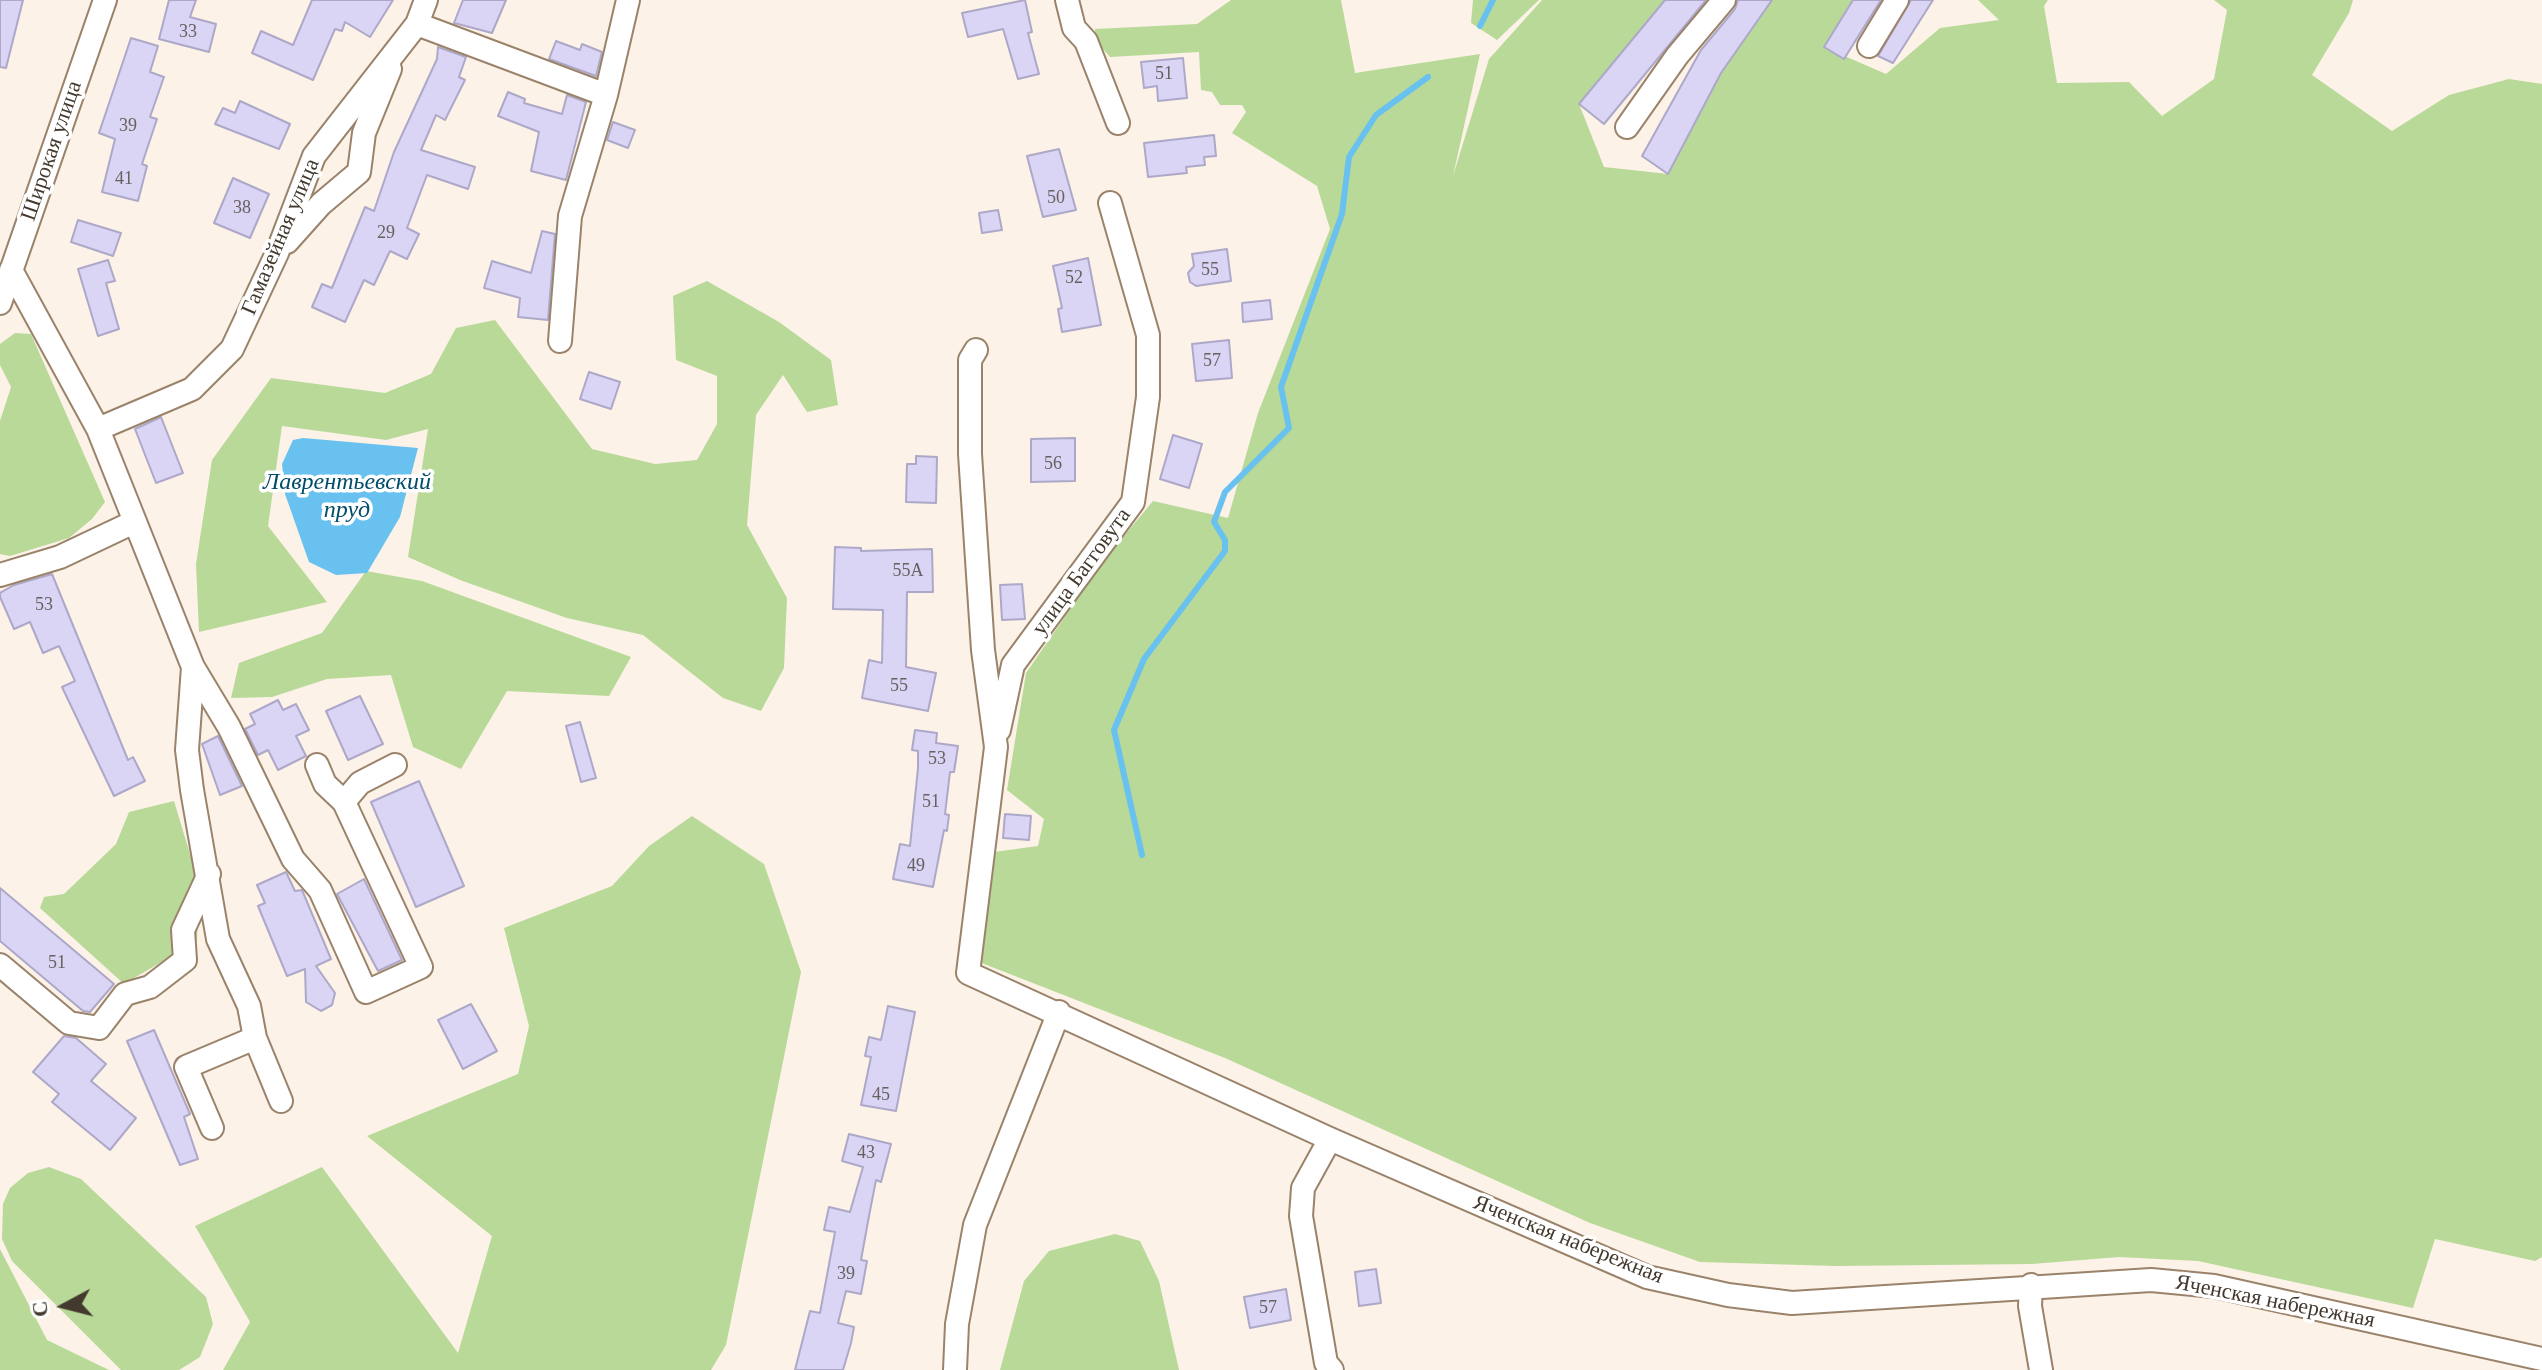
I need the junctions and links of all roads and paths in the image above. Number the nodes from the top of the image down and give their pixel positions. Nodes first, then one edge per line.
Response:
1 (105, 0) edge
2 (426, 0) edge
3 (628, 0) edge
4 (1067, 0) edge
5 (1724, 0) edge
6 (1897, 0) edge
7 (417, 24) junction
8 (1869, 46) dead end
9 (393, 56) junction
10 (606, 95) junction
11 (1118, 123) dead end
12 (1627, 127) dead end
13 (1110, 203) dead end
14 (277, 253) junction
15 (11, 270) junction
16 (0, 303) edge
17 (560, 341) dead end
18 (976, 350) dead end
19 (98, 429) junction
20 (134, 522) junction
21 (0, 575) edge
22 (193, 667) junction
23 (996, 747) junction
24 (317, 765) dead end
25 (395, 765) dead end
26 (344, 802) junction
27 (209, 874) junction
28 (0, 965) edge
29 (1059, 1012) junction
30 (255, 1038) junction
31 (281, 1101) dead end
32 (212, 1128) dead end
33 (1330, 1139) junction
34 (2031, 1285) junction
35 (2542, 1359) edge
36 (955, 1370) edge
37 (1332, 1370) edge
38 (2041, 1370) edge

1 - 15 street, Широкая улица
2 - 7 street, Гамазейная улица
3 - 10 street
4 - 11 street
5 - 12 street
6 - 8 street
7 - 9 street, Гамазейная улица
7 - 10 street
9 - 14 street, Гамазейная улица
9 - 14 street
10 - 17 street
13 - 23 street, улица Багговута
14 - 19 street, Гамазейная улица
15 - 16 street, Широкая улица
15 - 19 street
18 - 23 street
19 - 20 street
20 - 21 street
20 - 22 street
22 - 26 street
22 - 27 street
23 - 29 street, Яченская набережная
24 - 26 street
25 - 26 street
27 - 28 street
27 - 30 street
29 - 33 street, Яченская набережная
29 - 36 street
30 - 31 street
30 - 32 street
33 - 34 street, Яченская набережная
33 - 37 street
34 - 35 street, Яченская набережная
34 - 38 street

